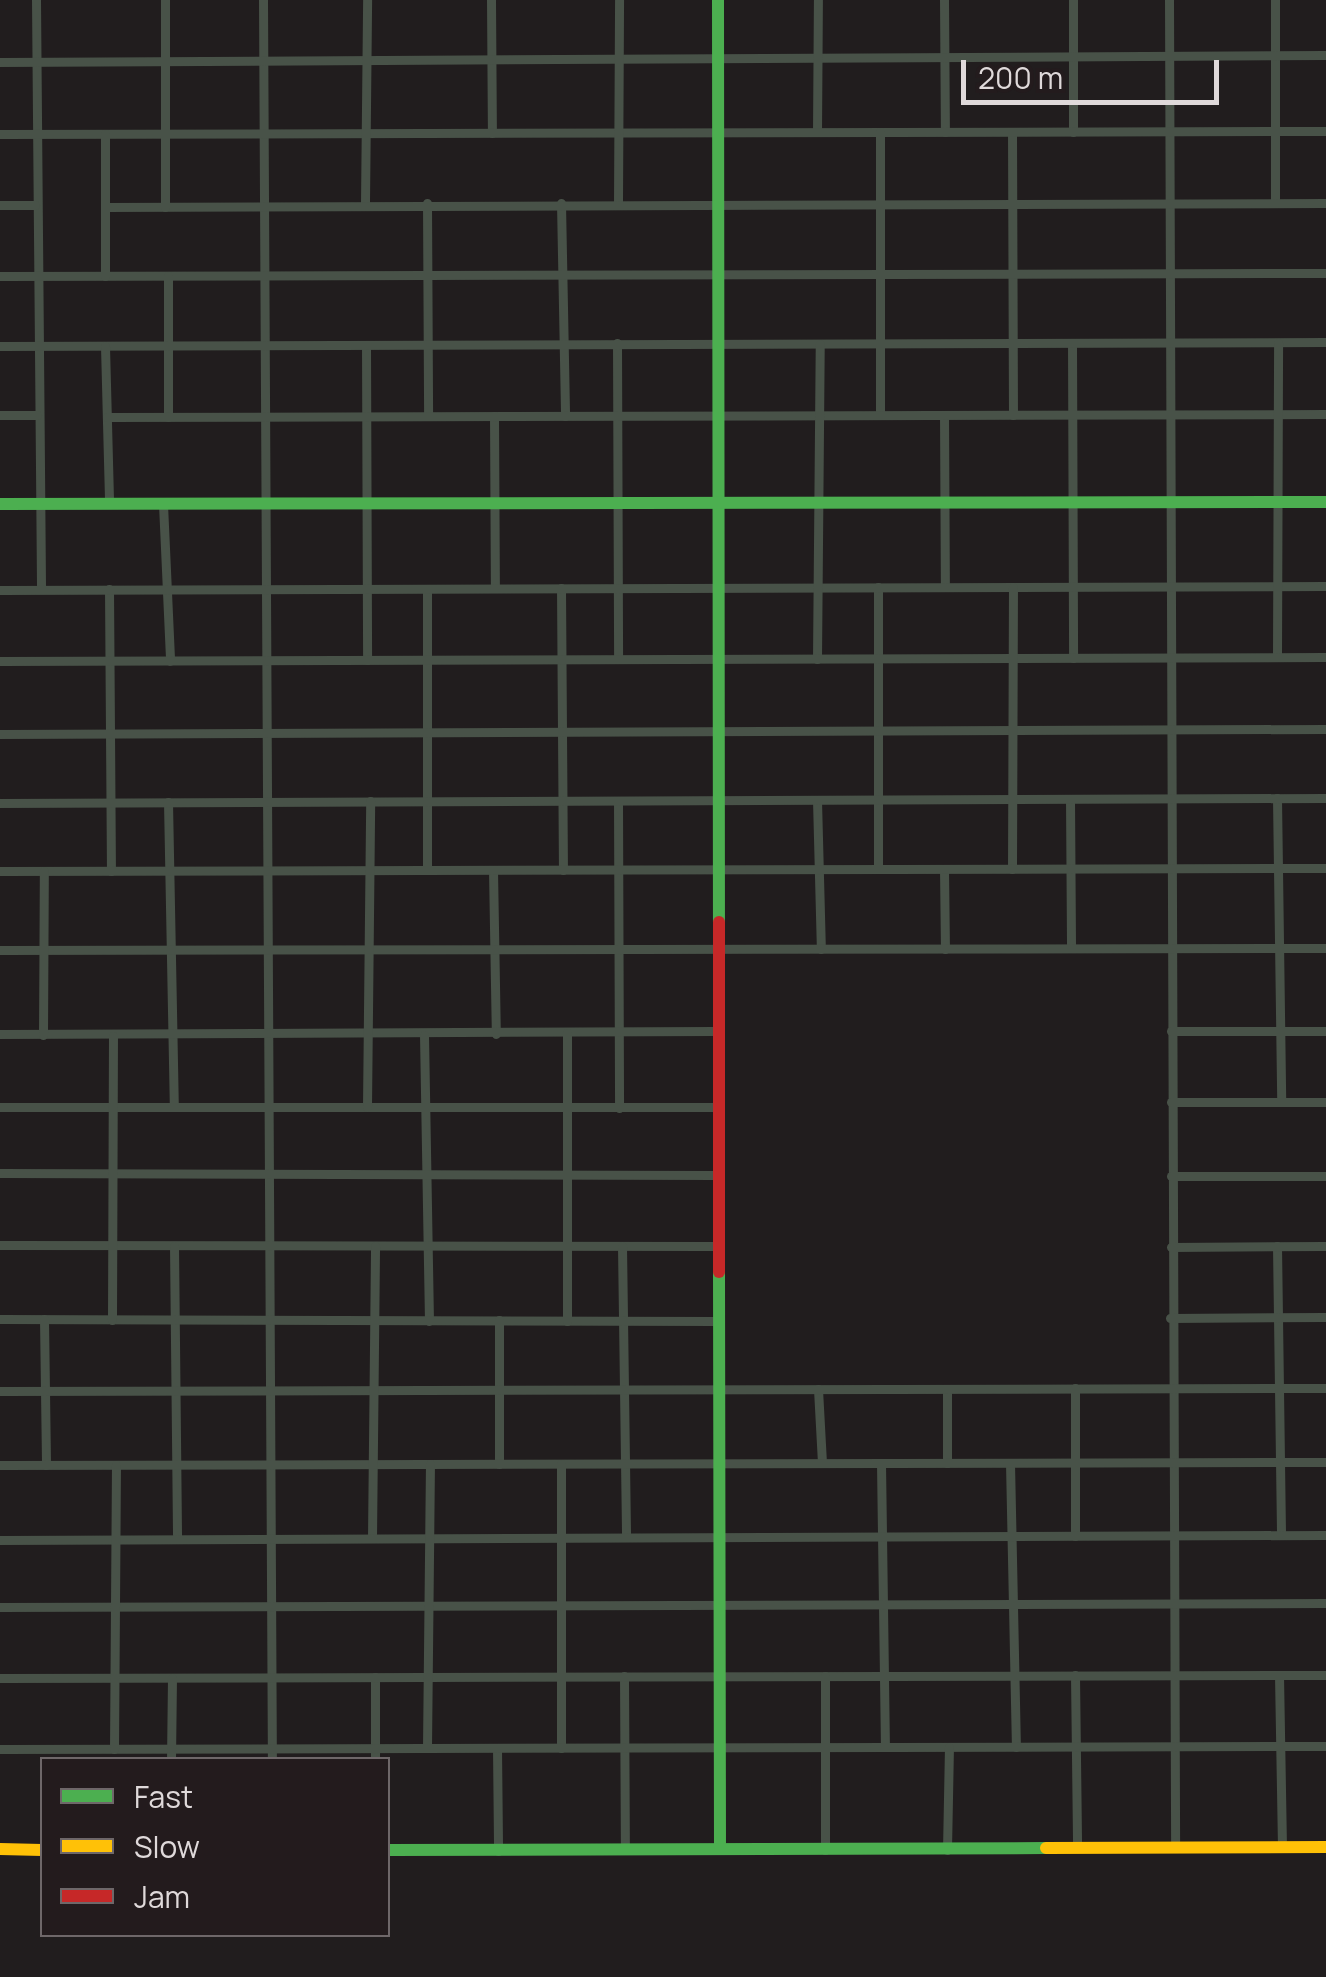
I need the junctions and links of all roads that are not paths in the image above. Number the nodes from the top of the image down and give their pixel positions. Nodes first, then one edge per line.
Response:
1 (36, 0) edge
2 (165, 0) edge
3 (263, 0) edge
4 (367, 0) edge
5 (491, 0) edge
6 (619, 0) edge
7 (718, 0) edge
8 (818, 0) edge
9 (944, 0) edge
10 (1073, 0) edge
11 (1168, 0) edge
12 (1275, 0) edge
13 (1275, 55) junction
14 (1326, 55) edge
15 (1168, 56) junction
16 (1073, 57) junction
17 (944, 58) junction
18 (819, 59) junction
19 (619, 60) junction
20 (718, 60) junction
21 (491, 61) junction
22 (0, 62) edge
23 (36, 62) junction
24 (166, 62) junction
25 (263, 62) junction
26 (366, 62) junction
27 (1169, 131) junction
28 (1275, 131) junction
29 (1326, 131) edge
30 (619, 132) junction
31 (718, 132) junction
32 (817, 132) junction
33 (880, 132) junction
34 (945, 132) junction
35 (1012, 132) junction
36 (1073, 132) junction
37 (366, 133) junction
38 (492, 133) junction
39 (0, 134) edge
40 (35, 134) junction
41 (105, 134) junction
42 (166, 134) junction
43 (263, 134) junction
44 (562, 203) junction
45 (618, 203) junction
46 (718, 203) junction
47 (880, 203) junction
48 (1012, 203) junction
49 (1169, 203) junction
50 (1275, 203) junction
51 (1326, 203) edge
52 (365, 204) junction
53 (426, 204) junction
54 (0, 205) edge
55 (36, 205) junction
56 (264, 205) junction
57 (165, 206) junction
58 (105, 207) junction
59 (1326, 272) edge
60 (1169, 273) junction
61 (266, 274) junction
62 (562, 274) junction
63 (717, 274) junction
64 (881, 274) junction
65 (1012, 274) junction
66 (427, 275) junction
67 (0, 276) edge
68 (36, 276) junction
69 (105, 276) junction
70 (168, 276) junction
71 (1278, 342) junction
72 (1326, 342) edge
73 (617, 343) junction
74 (1012, 343) junction
75 (1072, 343) junction
76 (1169, 343) junction
77 (366, 344) junction
78 (428, 344) junction
79 (563, 344) junction
80 (717, 344) junction
81 (820, 344) junction
82 (881, 344) junction
83 (168, 345) junction
84 (0, 346) edge
85 (106, 346) junction
86 (266, 346) junction
87 (37, 347) junction
88 (1013, 414) junction
89 (1071, 414) junction
90 (1169, 414) junction
91 (1277, 414) junction
92 (1326, 414) edge
93 (819, 415) junction
94 (880, 415) junction
95 (944, 415) junction
96 (0, 416) edge
97 (37, 416) junction
98 (266, 416) junction
99 (366, 416) junction
100 (428, 416) junction
101 (494, 416) junction
102 (565, 416) junction
103 (618, 416) junction
104 (716, 416) junction
105 (107, 417) junction
106 (168, 417) junction
107 (942, 502) junction
108 (1070, 502) junction
109 (1276, 502) junction
110 (1326, 502) edge
111 (1169, 503) junction
112 (0, 504) edge
113 (40, 504) junction
114 (108, 504) junction
115 (162, 504) junction
116 (266, 504) junction
117 (365, 504) junction
118 (493, 504) junction
119 (617, 504) junction
120 (717, 504) junction
121 (817, 504) junction
122 (1276, 586) junction
123 (1326, 586) edge
124 (878, 587) junction
125 (945, 587) junction
126 (1013, 587) junction
127 (1072, 587) junction
128 (1171, 587) junction
129 (426, 588) junction
130 (495, 588) junction
131 (562, 588) junction
132 (617, 588) junction
133 (717, 588) junction
134 (816, 588) junction
135 (41, 589) junction
136 (109, 589) junction
137 (167, 589) junction
138 (267, 589) junction
139 (366, 589) junction
140 (0, 590) edge
141 (1326, 657) edge
142 (877, 658) junction
143 (1013, 658) junction
144 (1073, 658) junction
145 (1171, 658) junction
146 (1277, 658) junction
147 (717, 659) junction
148 (816, 659) junction
149 (267, 660) junction
150 (366, 660) junction
151 (426, 660) junction
152 (562, 660) junction
153 (618, 660) junction
154 (0, 661) edge
155 (110, 661) junction
156 (170, 661) junction
157 (1326, 729) edge
158 (1013, 730) junction
159 (1171, 730) junction
160 (877, 731) junction
161 (425, 732) junction
162 (562, 732) junction
163 (717, 732) junction
164 (267, 733) junction
165 (0, 734) edge
166 (110, 734) junction
167 (1171, 798) junction
168 (1277, 798) junction
169 (1326, 798) edge
170 (1014, 799) junction
171 (1070, 799) junction
172 (618, 800) junction
173 (717, 800) junction
174 (816, 800) junction
175 (879, 800) junction
176 (427, 801) junction
177 (563, 801) junction
178 (111, 802) junction
179 (168, 802) junction
180 (267, 802) junction
181 (370, 802) junction
182 (0, 803) edge
183 (1068, 868) junction
184 (1172, 868) junction
185 (1276, 868) junction
186 (1326, 868) edge
187 (719, 869) junction
188 (818, 869) junction
189 (878, 869) junction
190 (944, 869) junction
191 (1012, 869) junction
192 (112, 870) junction
193 (170, 870) junction
194 (268, 870) junction
195 (371, 870) junction
196 (427, 870) junction
197 (493, 870) junction
198 (563, 870) junction
199 (619, 870) junction
200 (0, 871) edge
201 (44, 871) junction
202 (945, 948) junction
203 (1071, 948) junction
204 (1171, 948) junction
205 (1279, 948) junction
206 (1326, 948) edge
207 (619, 949) junction
208 (717, 949) junction
209 (820, 949) junction
210 (0, 950) edge
211 (43, 950) junction
212 (173, 950) junction
213 (267, 950) junction
214 (370, 950) junction
215 (496, 950) junction
216 (568, 1032) junction
217 (716, 1032) junction
218 (1170, 1032) junction
219 (1280, 1032) junction
220 (1326, 1032) edge
221 (621, 1033) junction
222 (0, 1034) edge
223 (368, 1034) junction
224 (496, 1034) junction
225 (43, 1035) junction
226 (270, 1035) junction
227 (424, 1035) junction
228 (113, 1036) junction
229 (174, 1036) junction
230 (1170, 1102) junction
231 (1281, 1102) junction
232 (1326, 1102) edge
233 (270, 1106) junction
234 (428, 1106) junction
235 (0, 1107) edge
236 (112, 1107) junction
237 (174, 1107) junction
238 (367, 1107) junction
239 (567, 1107) junction
240 (717, 1107) junction
241 (619, 1108) junction
242 (0, 1173) edge
243 (114, 1174) junction
244 (567, 1174) junction
245 (270, 1175) junction
246 (717, 1175) junction
247 (1170, 1176) junction
248 (1326, 1176) edge
249 (430, 1177) junction
250 (427, 1244) junction
251 (114, 1245) junction
252 (0, 1246) edge
253 (174, 1246) junction
254 (375, 1246) junction
255 (567, 1246) junction
256 (622, 1246) junction
257 (717, 1246) junction
258 (1170, 1246) junction
259 (1277, 1246) junction
260 (1326, 1246) edge
261 (271, 1247) junction
262 (271, 1318) junction
263 (1170, 1318) junction
264 (1278, 1318) junction
265 (1326, 1318) edge
266 (0, 1319) edge
267 (44, 1319) junction
268 (112, 1320) junction
269 (174, 1320) junction
270 (374, 1320) junction
271 (499, 1320) junction
272 (567, 1320) junction
273 (429, 1321) junction
274 (622, 1321) junction
275 (717, 1321) junction
276 (1075, 1388) junction
277 (1170, 1388) junction
278 (1279, 1388) junction
279 (1326, 1388) edge
280 (717, 1389) junction
281 (818, 1389) junction
282 (947, 1389) junction
283 (175, 1390) junction
284 (270, 1390) junction
285 (374, 1390) junction
286 (499, 1390) junction
287 (624, 1390) junction
288 (0, 1391) edge
289 (44, 1391) junction
290 (1075, 1462) junction
291 (1170, 1462) junction
292 (1280, 1462) junction
293 (1326, 1462) edge
294 (822, 1463) junction
295 (881, 1463) junction
296 (947, 1463) junction
297 (1010, 1463) junction
298 (270, 1464) junction
299 (373, 1464) junction
300 (430, 1464) junction
301 (499, 1464) junction
302 (562, 1464) junction
303 (625, 1464) junction
304 (717, 1464) junction
305 (0, 1465) edge
306 (46, 1465) junction
307 (116, 1465) junction
308 (177, 1465) junction
309 (1280, 1535) junction
310 (1326, 1535) edge
311 (882, 1536) junction
312 (1011, 1536) junction
313 (1074, 1536) junction
314 (1170, 1536) junction
315 (626, 1537) junction
316 (717, 1537) junction
317 (270, 1538) junction
318 (372, 1538) junction
319 (430, 1538) junction
320 (563, 1538) junction
321 (116, 1539) junction
322 (177, 1539) junction
323 (0, 1540) edge
324 (1172, 1603) junction
325 (1326, 1603) edge
326 (716, 1604) junction
327 (883, 1604) junction
328 (1012, 1604) junction
329 (562, 1605) junction
330 (116, 1606) junction
331 (270, 1606) junction
332 (429, 1606) junction
333 (0, 1607) edge
334 (1173, 1675) junction
335 (1279, 1675) junction
336 (1326, 1675) edge
337 (562, 1676) junction
338 (624, 1676) junction
339 (720, 1676) junction
340 (825, 1676) junction
341 (884, 1676) junction
342 (1014, 1676) junction
343 (1074, 1676) junction
344 (271, 1677) junction
345 (375, 1677) junction
346 (430, 1677) junction
347 (0, 1678) edge
348 (115, 1678) junction
349 (172, 1678) junction
350 (1075, 1746) junction
351 (1174, 1746) junction
352 (1279, 1746) junction
353 (1326, 1746) edge
354 (721, 1747) junction
355 (824, 1747) junction
356 (885, 1747) junction
357 (948, 1747) junction
358 (1016, 1747) junction
359 (114, 1748) junction
360 (427, 1748) junction
361 (497, 1748) junction
362 (561, 1748) junction
363 (624, 1748) junction
364 (0, 1749) edge
365 (44, 1754) edge
366 (171, 1754) edge
367 (272, 1754) edge
368 (375, 1754) edge
369 (1326, 1846) edge
370 (1282, 1847) junction
371 (1077, 1848) junction
372 (1176, 1848) junction
373 (720, 1849) junction
374 (0, 1850) edge
375 (40, 1850) edge
376 (390, 1850) edge
377 (498, 1850) junction
378 (625, 1850) junction
379 (825, 1850) junction
380 (948, 1850) junction

1 - 23 street
2 - 24 street
3 - 25 street
4 - 26 street
5 - 21 street
6 - 19 street
7 - 20 street
8 - 18 street
9 - 17 street
10 - 16 street
11 - 15 street
12 - 13 street
13 - 14 street
13 - 15 street
13 - 28 street
15 - 16 street
15 - 27 street
16 - 17 street
16 - 36 street
17 - 18 street
17 - 34 street
18 - 20 street
18 - 32 street
19 - 20 street
19 - 21 street
19 - 30 street
20 - 31 street
21 - 26 street
21 - 38 street
22 - 23 street
23 - 24 street
23 - 40 street
24 - 25 street
24 - 42 street
25 - 26 street
25 - 43 street
26 - 37 street
27 - 28 street
27 - 36 street
27 - 49 street
28 - 29 street
28 - 50 street
30 - 31 street
30 - 38 street
30 - 45 street
31 - 32 street
31 - 46 street
32 - 33 street
33 - 34 street
33 - 47 street
34 - 35 street
35 - 36 street
35 - 48 street
37 - 38 street
37 - 43 street
37 - 52 street
39 - 40 street
40 - 41 street
40 - 55 street
41 - 42 street
41 - 58 street
42 - 43 street
42 - 57 street
43 - 56 street
44 - 45 street
44 - 53 street
44 - 62 street
45 - 46 street
46 - 47 street
46 - 63 street
47 - 48 street
47 - 64 street
48 - 49 street
48 - 65 street
49 - 50 street
49 - 60 street
50 - 51 street
52 - 53 street
52 - 56 street
53 - 66 street
54 - 55 street
55 - 68 street
56 - 57 street
56 - 61 street
57 - 58 street
58 - 69 street
59 - 60 street
60 - 65 street
60 - 76 street
61 - 66 street
61 - 70 street
61 - 86 street
62 - 63 street
62 - 66 street
62 - 79 street
63 - 64 street
63 - 80 street
64 - 65 street
64 - 82 street
65 - 74 street
66 - 78 street
67 - 68 street
68 - 69 street
68 - 87 street
69 - 70 street
70 - 83 street
71 - 72 street
71 - 76 street
71 - 91 street
73 - 79 street
73 - 80 street
73 - 103 street
74 - 75 street
74 - 82 street
74 - 88 street
75 - 76 street
75 - 89 street
76 - 90 street
77 - 78 street
77 - 86 street
77 - 99 street
78 - 79 street
78 - 100 street
79 - 102 street
80 - 81 street
80 - 104 street
81 - 82 street
81 - 93 street
82 - 94 street
83 - 85 street
83 - 86 street
83 - 106 street
84 - 87 street
85 - 87 street
85 - 105 street
86 - 98 street
87 - 97 street
88 - 89 street
88 - 95 street
89 - 90 street
89 - 108 street
90 - 91 street
90 - 111 street
91 - 92 street
91 - 109 street
93 - 94 street
93 - 104 street
93 - 121 street
94 - 95 street
95 - 107 street
96 - 97 street
97 - 113 street
98 - 99 street
98 - 106 street
98 - 116 street
99 - 100 street
99 - 117 street
100 - 101 street
101 - 102 street
101 - 118 street
102 - 103 street
103 - 104 street
103 - 119 street
104 - 120 street
105 - 106 street
105 - 114 street
107 - 108 street
107 - 121 street
107 - 125 street
108 - 111 street
108 - 127 street
109 - 110 street
109 - 111 street
109 - 122 street
111 - 128 street
112 - 113 street
113 - 114 street
113 - 135 street
114 - 115 street
115 - 116 street
115 - 137 street
116 - 117 street
116 - 138 street
117 - 118 street
117 - 139 street
118 - 119 street
118 - 130 street
119 - 120 street
119 - 132 street
120 - 121 street
120 - 133 street
121 - 134 street
122 - 123 street
122 - 128 street
122 - 146 street
124 - 125 street
124 - 134 street
124 - 142 street
125 - 126 street
126 - 127 street
126 - 143 street
127 - 128 street
127 - 144 street
128 - 145 street
129 - 130 street
129 - 139 street
129 - 151 street
130 - 131 street
131 - 132 street
131 - 152 street
132 - 133 street
132 - 153 street
133 - 134 street
133 - 147 street
134 - 148 street
135 - 136 street
135 - 140 street
136 - 137 street
136 - 155 street
137 - 138 street
137 - 156 street
138 - 139 street
138 - 149 street
139 - 150 street
141 - 146 street
142 - 143 street
142 - 148 street
142 - 160 street
143 - 144 street
143 - 158 street
144 - 145 street
145 - 146 street
145 - 159 street
147 - 148 street
147 - 153 street
147 - 163 street
149 - 150 street
149 - 156 street
149 - 164 street
150 - 151 street
151 - 152 street
151 - 161 street
152 - 153 street
152 - 162 street
154 - 155 street
155 - 156 street
155 - 166 street
157 - 159 street
158 - 159 street
158 - 160 street
158 - 170 street
159 - 167 street
160 - 163 street
160 - 175 street
161 - 162 street
161 - 164 street
161 - 176 street
162 - 163 street
162 - 177 street
163 - 173 street
164 - 166 street
164 - 180 street
165 - 166 street
166 - 178 street
167 - 168 street
167 - 171 street
167 - 184 street
168 - 169 street
168 - 185 street
170 - 171 street
170 - 175 street
170 - 191 street
171 - 183 street
172 - 173 street
172 - 177 street
172 - 199 street
173 - 174 street
173 - 187 street
174 - 175 street
174 - 188 street
175 - 189 street
176 - 177 street
176 - 181 street
176 - 196 street
177 - 198 street
178 - 179 street
178 - 182 street
178 - 192 street
179 - 180 street
179 - 193 street
180 - 181 street
180 - 194 street
181 - 195 street
183 - 184 street
183 - 191 street
183 - 203 street
184 - 185 street
184 - 204 street
185 - 186 street
185 - 205 street
187 - 188 street
187 - 199 street
187 - 208 street
188 - 189 street
188 - 209 street
189 - 190 street
190 - 191 street
190 - 202 street
192 - 193 street
192 - 201 street
193 - 194 street
193 - 212 street
194 - 195 street
194 - 213 street
195 - 196 street
195 - 214 street
196 - 197 street
197 - 198 street
197 - 215 street
198 - 199 street
199 - 207 street
200 - 201 street
201 - 211 street
202 - 203 street
202 - 209 street
203 - 204 street
204 - 205 street
204 - 218 street
205 - 206 street
205 - 219 street
207 - 208 street
207 - 215 street
207 - 221 street
208 - 209 street
208 - 217 street
210 - 211 street
211 - 212 street
211 - 225 street
212 - 213 street
212 - 229 street
213 - 214 street
213 - 226 street
214 - 215 street
214 - 223 street
215 - 224 street
216 - 221 street
216 - 224 street
216 - 239 street
217 - 221 street
217 - 240 street
218 - 219 street
218 - 230 street
219 - 220 street
219 - 231 street
221 - 241 street
222 - 225 street
223 - 226 street
223 - 227 street
223 - 238 street
224 - 227 street
225 - 228 street
226 - 229 street
226 - 233 street
227 - 234 street
228 - 229 street
228 - 236 street
229 - 237 street
230 - 231 street
230 - 247 street
231 - 232 street
233 - 237 street
233 - 238 street
233 - 245 street
234 - 238 street
234 - 239 street
234 - 249 street
235 - 236 street
236 - 237 street
236 - 243 street
239 - 241 street
239 - 244 street
240 - 241 street
240 - 246 street
242 - 243 street
243 - 245 street
243 - 251 street
244 - 246 street
244 - 249 street
244 - 255 street
245 - 249 street
245 - 261 street
246 - 257 street
247 - 248 street
247 - 258 street
249 - 250 street
250 - 254 street
250 - 255 street
250 - 273 street
251 - 252 street
251 - 253 street
251 - 268 street
253 - 261 street
253 - 269 street
254 - 261 street
254 - 270 street
255 - 256 street
255 - 272 street
256 - 257 street
256 - 274 street
257 - 275 street
258 - 259 street
258 - 263 street
259 - 260 street
259 - 264 street
261 - 262 street
262 - 269 street
262 - 270 street
262 - 284 street
263 - 264 street
263 - 277 street
264 - 265 street
264 - 278 street
266 - 267 street
267 - 268 street
267 - 289 street
268 - 269 street
269 - 283 street
270 - 273 street
270 - 285 street
271 - 272 street
271 - 273 street
271 - 286 street
272 - 274 street
274 - 275 street
274 - 287 street
275 - 280 street
276 - 277 street
276 - 282 street
276 - 290 street
277 - 278 street
277 - 291 street
278 - 279 street
278 - 292 street
280 - 281 street
280 - 287 street
280 - 304 street
281 - 282 street
281 - 294 street
282 - 296 street
283 - 284 street
283 - 289 street
283 - 308 street
284 - 285 street
284 - 298 street
285 - 286 street
285 - 299 street
286 - 287 street
286 - 301 street
287 - 303 street
288 - 289 street
289 - 306 street
290 - 291 street
290 - 297 street
290 - 313 street
291 - 292 street
291 - 314 street
292 - 293 street
292 - 309 street
294 - 295 street
294 - 304 street
295 - 296 street
295 - 311 street
296 - 297 street
297 - 312 street
298 - 299 street
298 - 308 street
298 - 317 street
299 - 300 street
299 - 318 street
300 - 301 street
300 - 319 street
301 - 302 street
302 - 303 street
302 - 320 street
303 - 304 street
303 - 315 street
304 - 316 street
305 - 306 street
306 - 307 street
307 - 308 street
307 - 321 street
308 - 322 street
309 - 310 street
309 - 314 street
311 - 312 street
311 - 316 street
311 - 327 street
312 - 313 street
312 - 328 street
313 - 314 street
314 - 324 street
315 - 316 street
315 - 320 street
316 - 326 street
317 - 318 street
317 - 322 street
317 - 331 street
318 - 319 street
319 - 320 street
319 - 332 street
320 - 329 street
321 - 322 street
321 - 323 street
321 - 330 street
324 - 325 street
324 - 328 street
324 - 334 street
326 - 327 street
326 - 329 street
326 - 339 street
327 - 328 street
327 - 341 street
328 - 342 street
329 - 332 street
329 - 337 street
330 - 331 street
330 - 333 street
330 - 348 street
331 - 332 street
331 - 344 street
332 - 346 street
334 - 335 street
334 - 343 street
334 - 351 street
335 - 336 street
335 - 352 street
337 - 338 street
337 - 346 street
337 - 362 street
338 - 339 street
338 - 363 street
339 - 340 street
339 - 354 street
340 - 341 street
340 - 355 street
341 - 342 street
341 - 356 street
342 - 343 street
342 - 358 street
343 - 350 street
344 - 345 street
344 - 349 street
344 - 367 street
345 - 346 street
345 - 368 street
346 - 360 street
347 - 348 street
348 - 349 street
348 - 359 street
349 - 366 street
350 - 351 street
350 - 358 street
350 - 371 street
351 - 352 street
351 - 372 street
352 - 353 street
352 - 370 street
354 - 355 street
354 - 363 street
354 - 373 street
355 - 356 street
355 - 379 street
356 - 357 street
357 - 358 street
357 - 380 street
359 - 365 street
359 - 366 street
360 - 361 street
360 - 368 street
361 - 362 street
361 - 377 street
362 - 363 street
363 - 378 street
364 - 365 street
366 - 367 street
367 - 368 street
369 - 370 street
370 - 372 street
371 - 372 street
371 - 380 street
373 - 378 street
373 - 379 street
374 - 375 street
376 - 377 street
377 - 378 street
379 - 380 street

